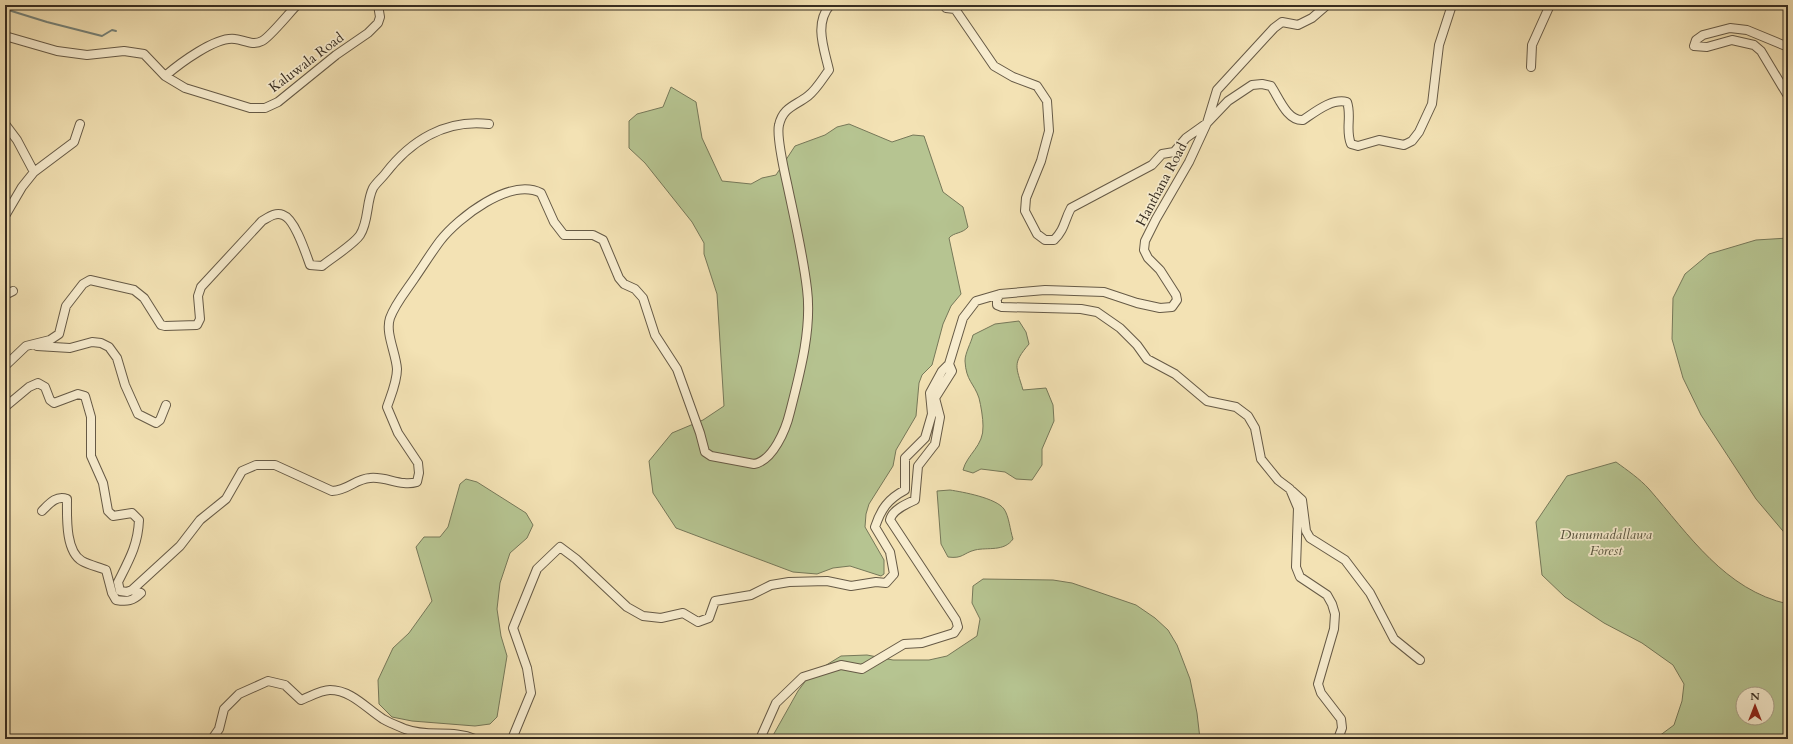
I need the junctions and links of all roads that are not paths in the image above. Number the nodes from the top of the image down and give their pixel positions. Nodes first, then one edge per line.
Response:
1 (297, 5) edge
2 (378, 5) edge
3 (830, 5) edge
4 (944, 5) edge
5 (1327, 5) edge
6 (1452, 5) edge
7 (1550, 5) edge
8 (5, 36) edge
9 (1788, 47) edge
10 (1531, 67) dead end
11 (165, 76) junction
12 (1788, 96) edge
13 (1207, 123) junction
14 (5, 124) edge
15 (80, 124) dead end
16 (489, 124) dead end
17 (34, 172) junction
18 (5, 216) edge
19 (13, 291) dead end
20 (1000, 294) junction
21 (5, 296) edge
22 (26, 346) junction
23 (949, 364) junction
24 (5, 366) edge
25 (166, 405) dead end
26 (5, 407) edge
27 (1290, 489) junction
28 (42, 511) dead end
29 (132, 590) junction
30 (1420, 660) dead end
31 (212, 739) edge
32 (475, 739) edge
33 (512, 739) edge
34 (760, 739) edge
35 (1338, 739) edge

1 - 11 street
2 - 11 street, Kaluwala Road
3 - 29 street
4 - 13 street
5 - 13 street, Hanthana Road
6 - 13 street
7 - 10 street
8 - 11 street, Kaluwala Road
9 - 12 street
13 - 20 street, Hanthana Road
14 - 17 street
15 - 17 street
16 - 22 street
17 - 18 street
19 - 21 street
20 - 23 street
20 - 27 street
22 - 24 street
22 - 25 street
23 - 33 street
23 - 34 street
26 - 29 street
27 - 30 street
27 - 35 street
28 - 29 street
31 - 32 street

